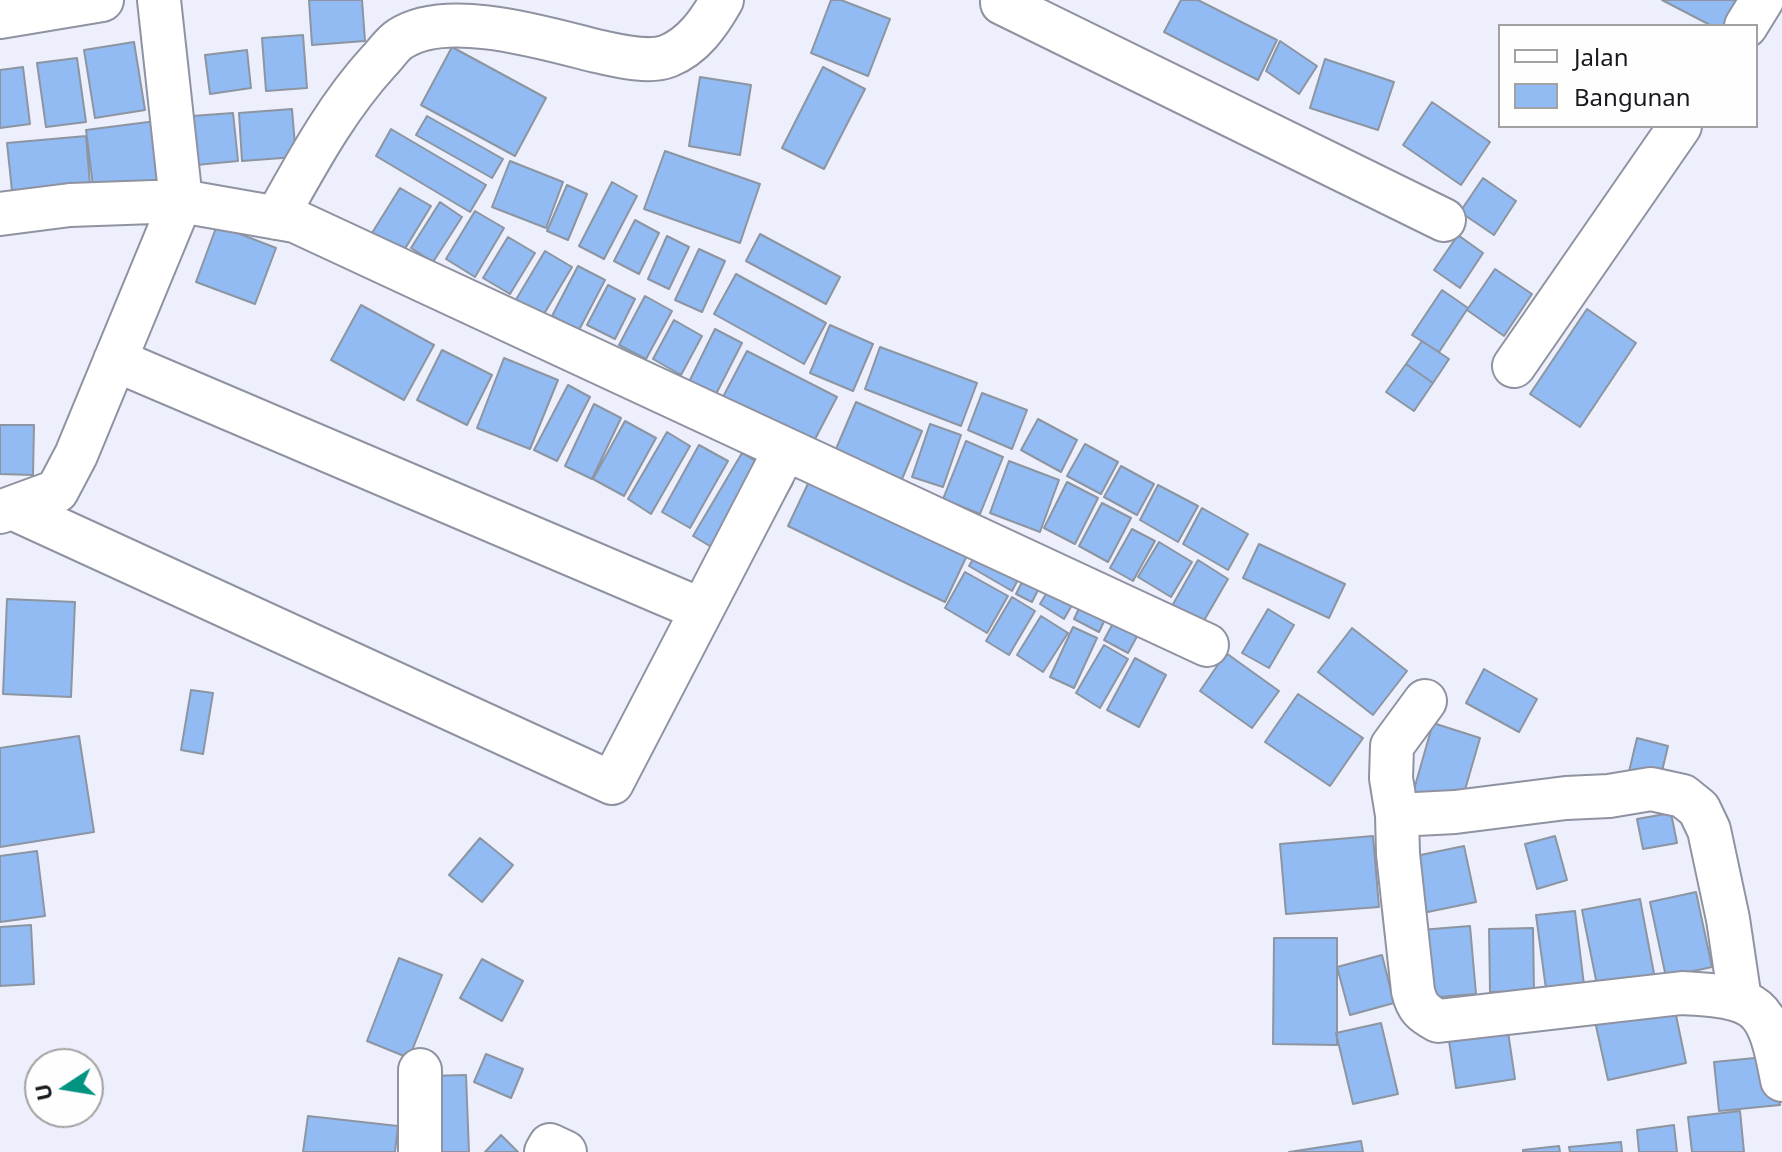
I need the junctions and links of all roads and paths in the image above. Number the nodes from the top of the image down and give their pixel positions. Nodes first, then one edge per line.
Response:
1 (102, 0) edge
2 (159, 0) edge
3 (722, 0) edge
4 (1003, 0) edge
5 (1762, 0) edge
6 (0, 17) edge
7 (1747, 24) edge
8 (1679, 128) edge
9 (181, 201) junction
10 (0, 214) edge
11 (276, 218) junction
12 (1444, 220) dead end
13 (115, 360) junction
14 (1514, 366) dead end
15 (785, 450) junction
16 (6, 510) edge
17 (702, 610) junction
18 (1207, 645) dead end
19 (1425, 701) dead end
20 (1397, 815) junction
21 (1740, 1000) junction
22 (420, 1070) dead end
23 (1782, 1080) edge
24 (420, 1152) edge
25 (546, 1152) edge
26 (565, 1152) edge

1 - 6 street
2 - 9 street
3 - 11 street
4 - 12 street
5 - 7 street
8 - 14 street
9 - 10 street
9 - 11 street
9 - 13 street
11 - 15 street
13 - 16 street
13 - 17 street
15 - 17 street
15 - 18 street
16 - 17 street
19 - 20 street
20 - 21 street
20 - 21 street
21 - 23 street
22 - 24 street
25 - 26 street

